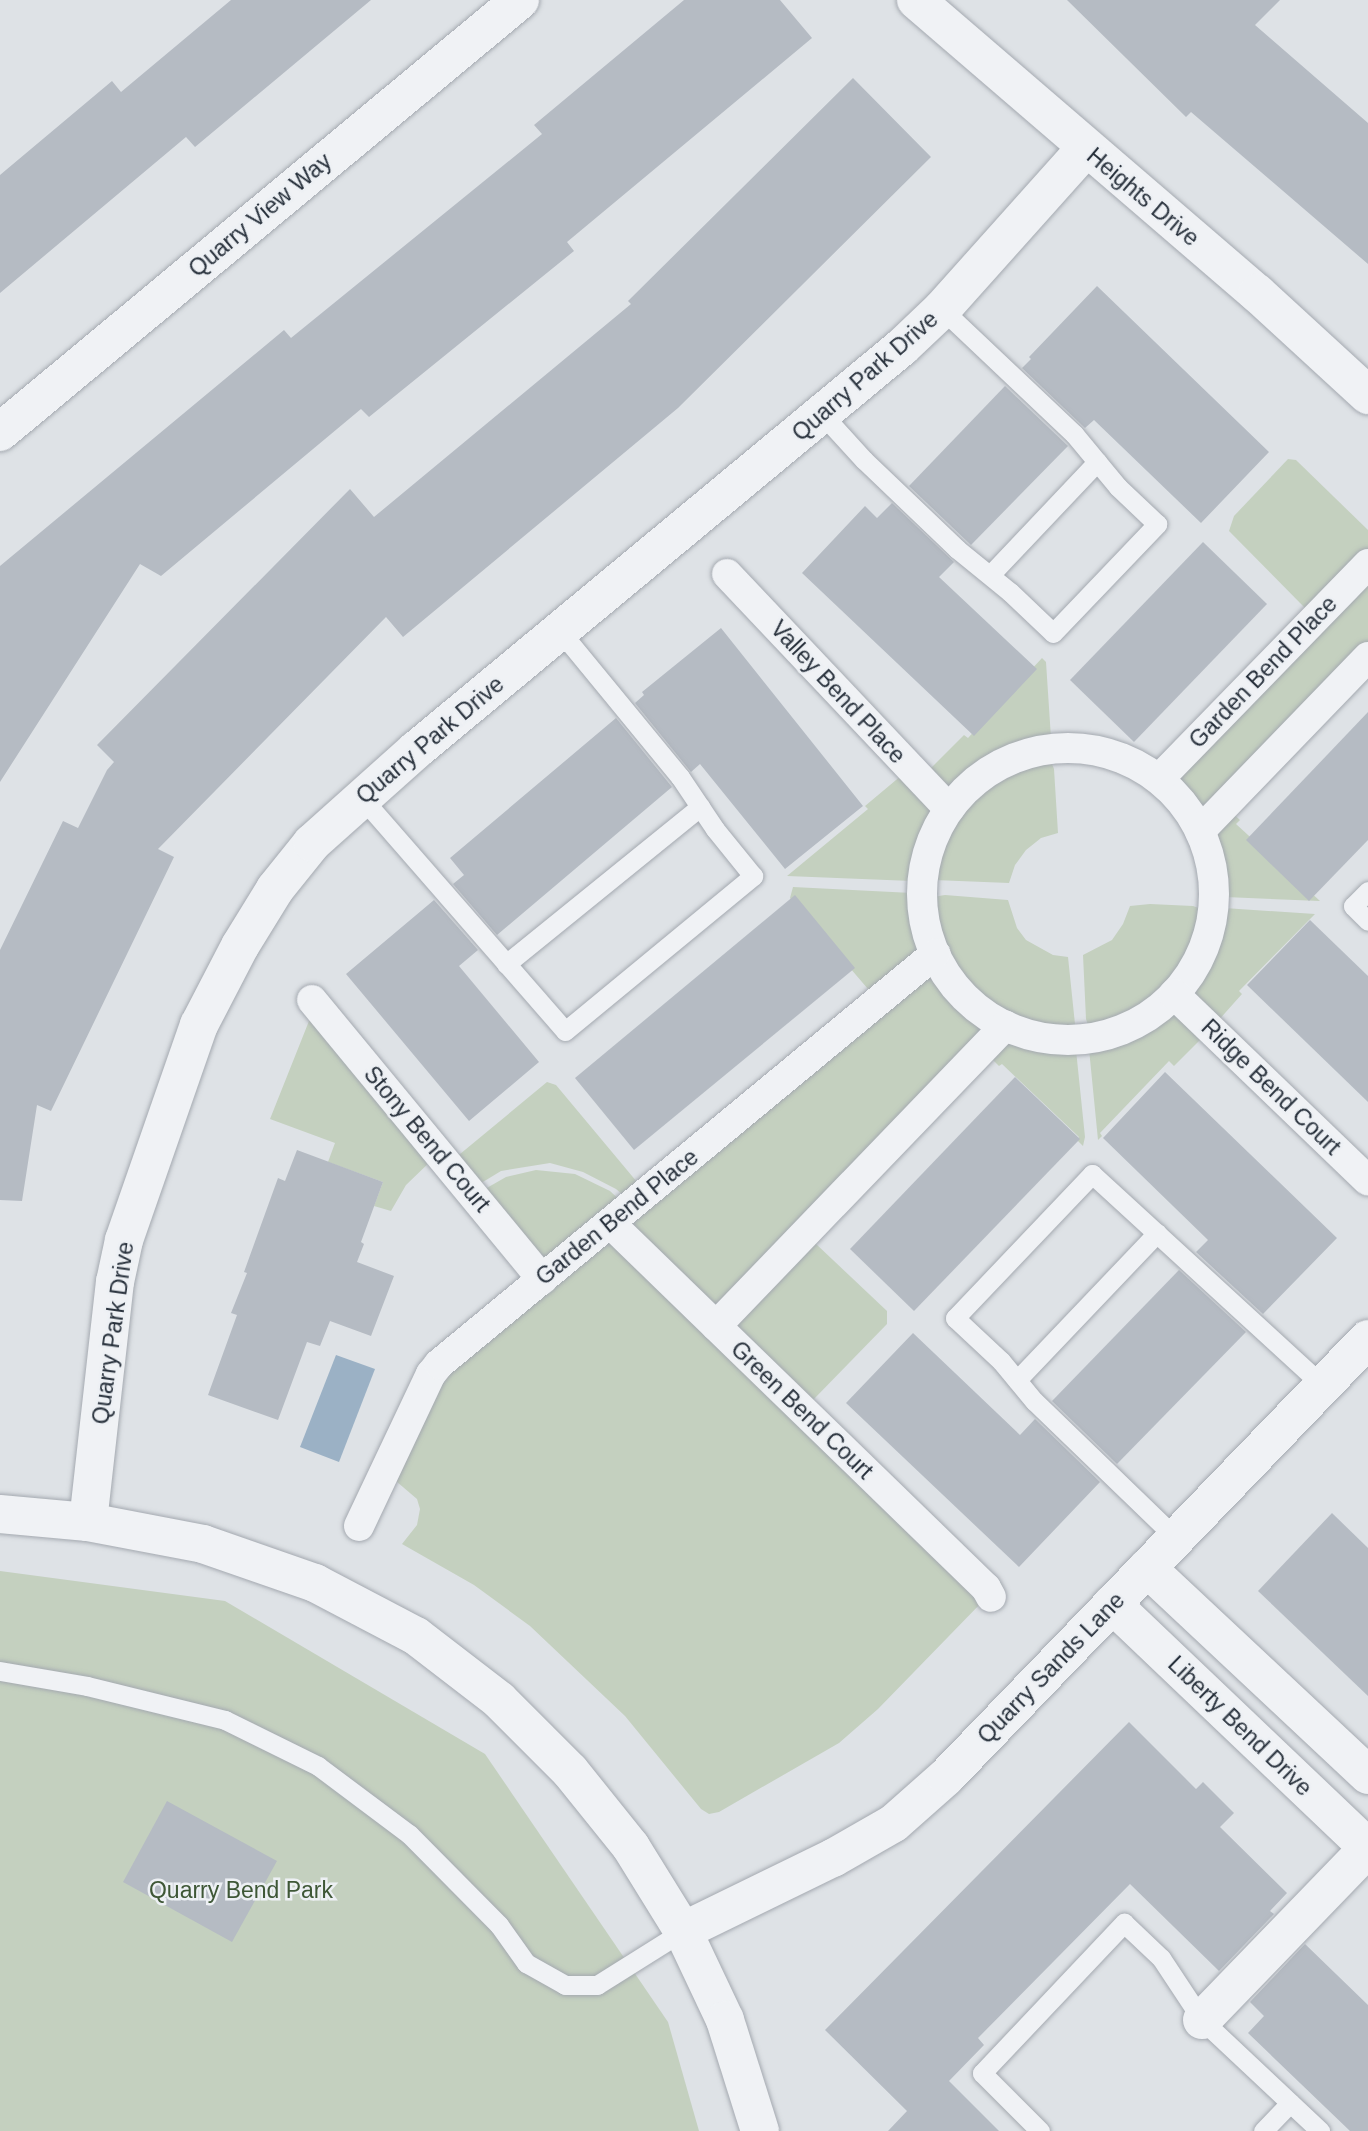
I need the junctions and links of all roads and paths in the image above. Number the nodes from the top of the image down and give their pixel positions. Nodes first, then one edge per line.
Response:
1 (520, 0) edge
2 (916, 0) edge
3 (1086, 149) junction
4 (942, 309) junction
5 (1368, 396) edge
6 (822, 414) junction
7 (0, 432) edge
8 (1097, 462) junction
9 (1368, 564) edge
10 (727, 575) dead end
11 (990, 575) junction
12 (561, 632) junction
13 (1368, 657) edge
14 (1159, 779) junction
15 (361, 797) junction
16 (700, 807) junction
17 (949, 809) junction
18 (1200, 831) junction
19 (1368, 891) edge
20 (1368, 921) edge
21 (935, 954) junction
22 (506, 964) junction
23 (1174, 994) junction
24 (312, 1000) dead end
25 (1005, 1026) junction
26 (1368, 1181) edge
27 (610, 1223) junction
28 (1157, 1233) junction
29 (542, 1279) junction
30 (716, 1326) junction
31 (1368, 1339) edge
32 (1017, 1380) junction
33 (1323, 1385) junction
34 (0, 1514) edge
35 (88, 1522) junction
36 (359, 1526) dead end
37 (1176, 1538) junction
38 (1147, 1568) junction
39 (991, 1597) dead end
40 (1112, 1604) junction
41 (0, 1671) edge
42 (1368, 1775) edge
43 (1368, 1848) edge
44 (684, 1931) junction
45 (1202, 2020) junction
46 (1290, 2103) junction
47 (760, 2131) edge
48 (1040, 2131) edge
49 (1263, 2131) edge
50 (1320, 2131) edge

1 - 7 street, Quarry View Way
2 - 3 street, Heights Drive
3 - 4 street, Quarry Park Drive
3 - 5 street, Heights Drive
4 - 6 street, Quarry Park Drive
4 - 8 lane
6 - 11 lane
6 - 12 street, Quarry Park Drive
8 - 11 lane
8 - 11 lane
9 - 14 street, Garden Bend Place
10 - 17 street, Valley Bend Place
12 - 15 street, Quarry Park Drive
12 - 16 lane
13 - 18 street
14 - 17 street
14 - 18 street
15 - 22 lane
15 - 35 street, Quarry Park Drive
16 - 22 lane
16 - 22 lane
17 - 21 street
18 - 23 street
19 - 20 lane
21 - 25 street
21 - 27 street, Garden Bend Place
23 - 25 street
23 - 26 street, Ridge Bend Court
24 - 29 street, Stony Bend Court
25 - 30 street
27 - 29 street, Garden Bend Place
27 - 30 street, Green Bend Court
28 - 32 lane
28 - 32 lane
28 - 33 lane
29 - 36 street, Garden Bend Place
30 - 39 street, Green Bend Court
31 - 33 street, Quarry Sands Lane
32 - 37 lane
33 - 37 street, Quarry Sands Lane
34 - 35 street
35 - 44 street
37 - 38 street, Quarry Sands Lane
38 - 40 street, Quarry Sands Lane
38 - 42 street
40 - 43 street, Liberty Bend Drive
40 - 44 street, Quarry Sands Lane
41 - 44 lane
43 - 45 street
44 - 47 street
45 - 46 lane
45 - 48 lane
46 - 49 lane
46 - 50 lane

